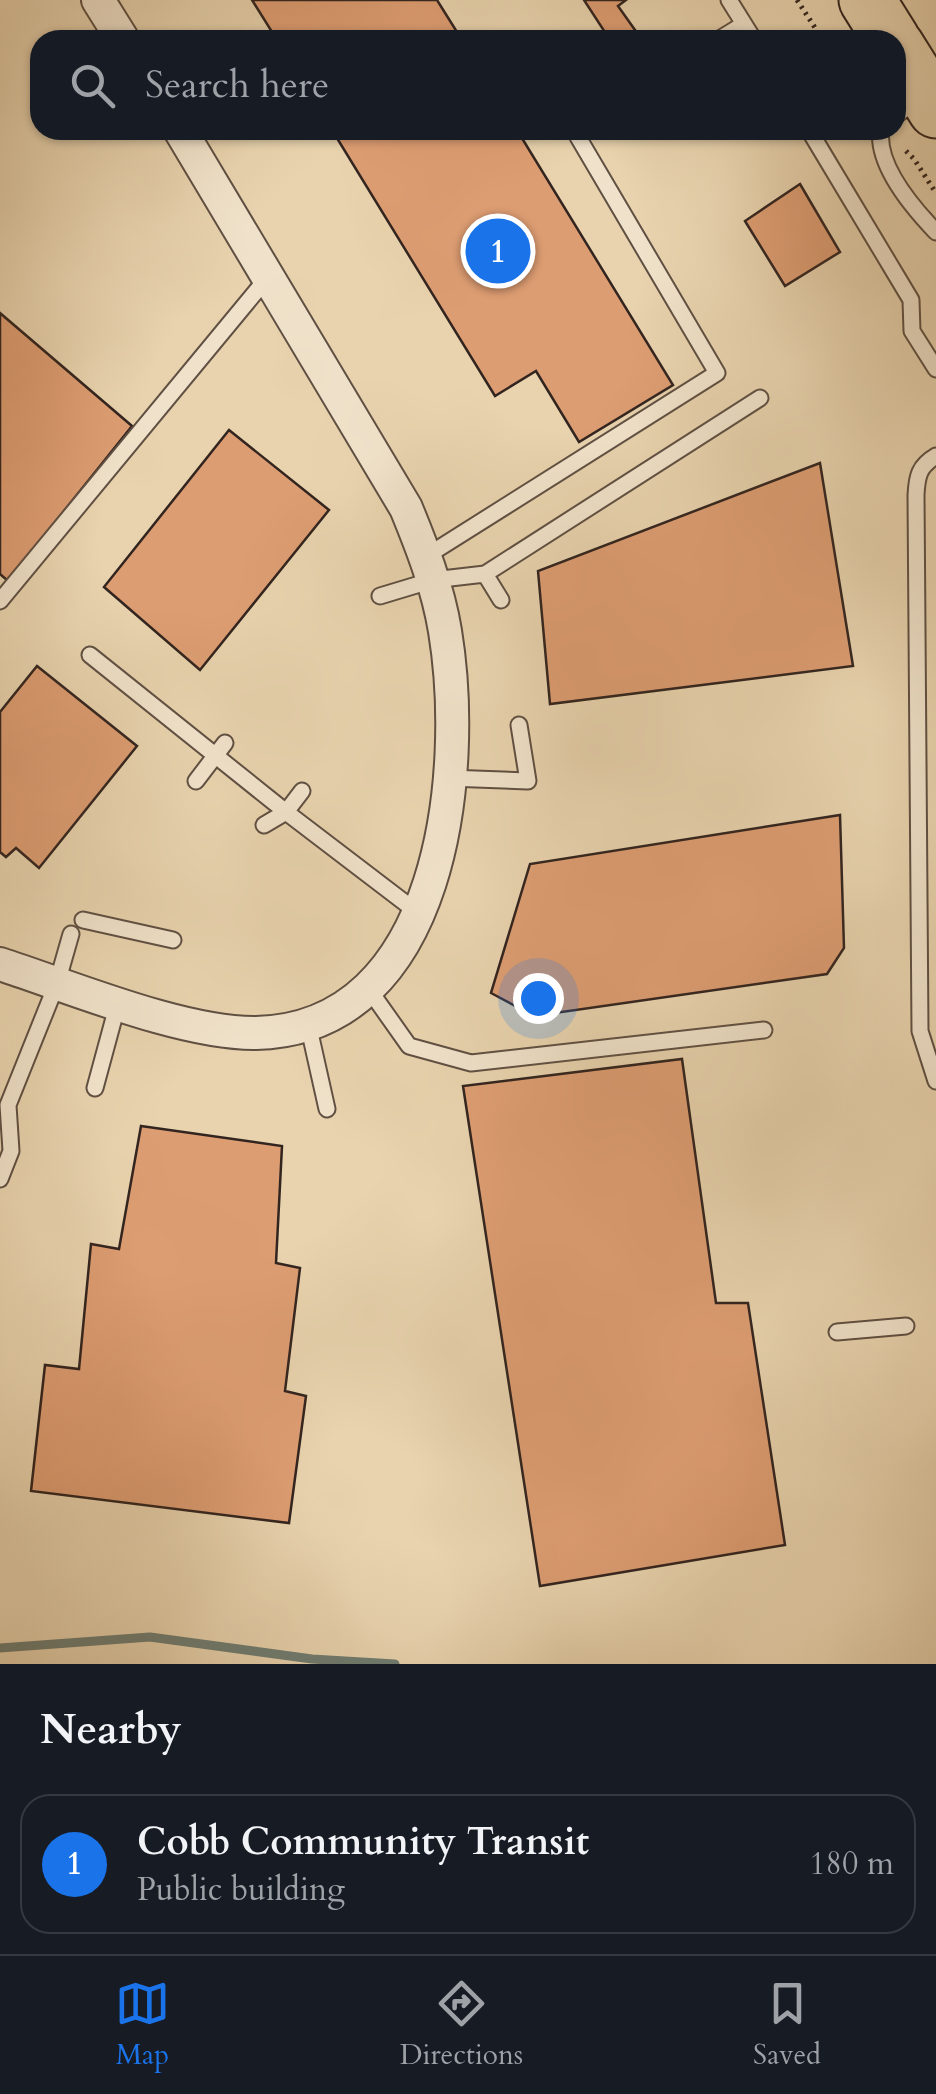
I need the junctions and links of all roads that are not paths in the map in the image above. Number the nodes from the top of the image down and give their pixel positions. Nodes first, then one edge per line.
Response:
1 (98, 0) edge
2 (729, 0) edge
3 (867, 0) edge
4 (744, 24) junction
5 (117, 30) edge
6 (734, 30) edge
7 (748, 30) edge
8 (886, 30) edge
9 (906, 67) edge
10 (924, 102) edge
11 (186, 140) edge
12 (580, 140) edge
13 (815, 140) edge
14 (879, 140) edge
15 (936, 232) edge
16 (268, 277) junction
17 (936, 369) edge
18 (760, 398) dead end
19 (936, 456) edge
20 (429, 568) junction
21 (485, 574) junction
22 (380, 596) dead end
23 (501, 600) dead end
24 (0, 601) edge
25 (90, 655) dead end
26 (519, 726) dead end
27 (220, 749) junction
28 (448, 778) junction
29 (196, 780) dead end
30 (302, 791) dead end
31 (286, 812) junction
32 (264, 825) dead end
33 (419, 913) junction
34 (83, 920) dead end
35 (71, 934) dead end
36 (174, 940) dead end
37 (0, 964) edge
38 (58, 983) junction
39 (368, 988) junction
40 (118, 1003) junction
41 (308, 1024) junction
42 (764, 1030) dead end
43 (936, 1081) edge
44 (96, 1088) dead end
45 (4, 1103) edge
46 (327, 1109) dead end
47 (0, 1180) edge
48 (906, 1326) dead end
49 (837, 1332) dead end

1 - 5 street
2 - 4 lane
3 - 8 highway
4 - 6 lane
4 - 7 lane
9 - 10 highway
11 - 16 street
12 - 20 lane
13 - 17 lane
14 - 15 lane
16 - 20 street
16 - 24 lane
18 - 21 lane
19 - 43 lane
20 - 21 lane
20 - 22 lane
20 - 28 street
21 - 23 lane
25 - 27 lane
26 - 28 lane
27 - 29 lane
27 - 31 lane
28 - 33 street
30 - 31 lane
31 - 32 lane
31 - 33 lane
33 - 39 street
34 - 36 lane
35 - 38 lane
37 - 38 street
38 - 40 street
38 - 45 lane
39 - 41 street
39 - 42 lane
40 - 41 street
40 - 44 lane
41 - 46 lane
45 - 47 lane
48 - 49 lane

